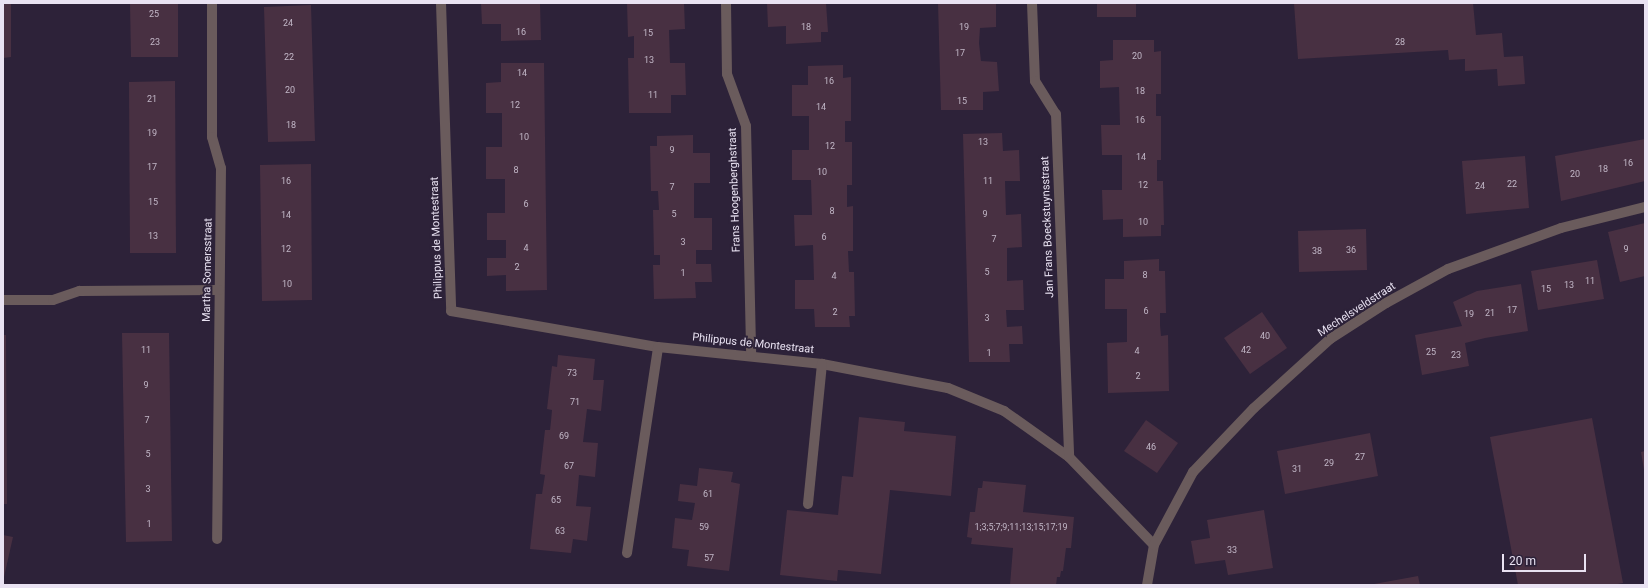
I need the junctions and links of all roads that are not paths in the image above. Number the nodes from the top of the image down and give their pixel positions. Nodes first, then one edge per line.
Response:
1 (212, 3) edge
2 (441, 3) edge
3 (726, 3) edge
4 (1032, 3) edge
5 (1645, 207) edge
6 (219, 290) junction
7 (3, 300) edge
8 (658, 347) junction
9 (751, 355) junction
10 (822, 364) junction
11 (1069, 457) junction
12 (808, 504) dead end
13 (217, 539) dead end
14 (1154, 545) junction
15 (627, 554) dead end
16 (1147, 585) edge

1 - 6 street, Martha Somersstraat
2 - 8 street, Philippus de Montestraat
3 - 9 street, Frans Hoogenberghstraat
4 - 11 street, Jan Frans Boeckstuynsstraat
5 - 14 street, Mechelsveldstraat
6 - 7 street
6 - 13 street, Martha Somersstraat
8 - 9 street, Philippus de Montestraat
8 - 15 street
9 - 10 street, Philippus de Montestraat
10 - 11 street, Philippus de Montestraat
10 - 12 street, Philippus de Montestraat
11 - 14 street, Philippus de Montestraat
14 - 16 street, Mechelsveldstraat

